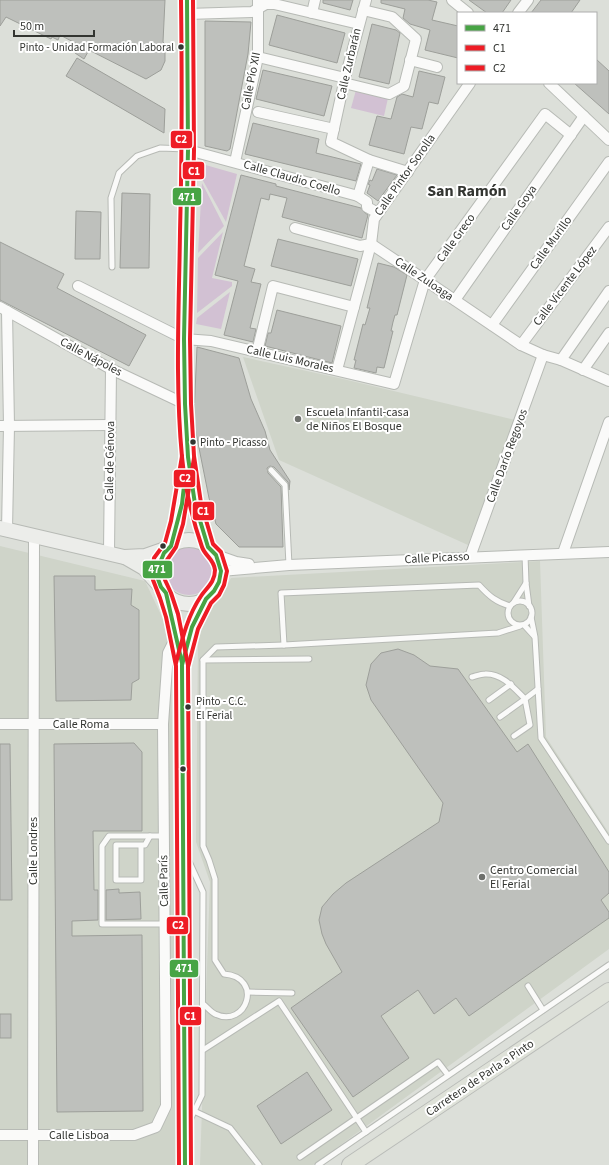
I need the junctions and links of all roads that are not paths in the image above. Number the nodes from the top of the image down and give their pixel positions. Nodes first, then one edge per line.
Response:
1 (315, 0) edge
2 (452, 0) edge
3 (528, 0) edge
4 (258, 4) edge
5 (364, 5) edge
6 (187, 7) edge
7 (467, 12) edge
8 (519, 12) edge
9 (312, 13) junction
10 (359, 24) junction
11 (258, 57) junction
12 (410, 60) junction
13 (437, 67) dead end
14 (345, 81) junction
15 (469, 84) edge
16 (550, 84) edge
17 (258, 112) dead end
18 (584, 116) junction
19 (334, 129) junction
20 (571, 135) junction
21 (609, 140) edge
22 (188, 150) junction
23 (369, 160) junction
24 (234, 162) junction
25 (609, 162) edge
26 (408, 172) junction
27 (358, 196) junction
28 (378, 213) junction
29 (609, 227) edge
30 (295, 228) dead end
31 (370, 244) junction
32 (112, 266) dead end
33 (426, 280) junction
34 (78, 286) dead end
35 (609, 291) edge
36 (455, 300) junction
37 (354, 307) junction
38 (4, 309) edge
39 (492, 325) junction
40 (609, 333) edge
41 (184, 339) junction
42 (520, 345) junction
43 (257, 352) junction
44 (543, 355) junction
45 (561, 360) junction
46 (111, 369) junction
47 (337, 370) junction
48 (583, 370) junction
49 (609, 381) edge
50 (394, 384) joint
51 (185, 404) junction
52 (609, 422) edge
53 (110, 424) junction
54 (5, 426) edge
55 (188, 457) junction
56 (271, 470) dead end
57 (4, 529) edge
58 (34, 536) junction
59 (169, 547) junction
60 (212, 551) junction
61 (609, 552) edge
62 (109, 553) junction
63 (563, 553) junction
64 (525, 555) junction
65 (124, 556) junction
66 (470, 557) junction
67 (289, 565) junction
68 (264, 567) junction
69 (221, 571) junction
70 (526, 583) junction
71 (164, 590) junction
72 (206, 599) junction
73 (512, 604) junction
74 (529, 606) junction
75 (531, 617) junction
76 (522, 625) junction
77 (177, 635) junction
78 (535, 637) junction
79 (284, 646) junction
80 (203, 660) junction
81 (309, 660) dead end
82 (182, 665) junction
83 (472, 677) dead end
84 (511, 684) junction
85 (538, 689) junction
86 (525, 698) junction
87 (489, 700) dead end
88 (500, 717) dead end
89 (0, 724) edge
90 (33, 724) junction
91 (163, 724) junction
92 (514, 736) dead end
93 (150, 836) junction
94 (164, 836) junction
95 (609, 842) edge
96 (141, 845) junction
97 (184, 848) junction
98 (165, 924) junction
99 (609, 965) edge
100 (528, 986) dead end
101 (609, 991) edge
102 (248, 992) junction
103 (292, 993) dead end
104 (203, 1004) junction
105 (543, 1010) junction
106 (203, 1050) junction
107 (448, 1075) junction
108 (194, 1111) junction
109 (356, 1118) junction
110 (156, 1127) joint
111 (366, 1132) junction
112 (185, 1133) junction
113 (0, 1135) edge
114 (33, 1135) junction
115 (300, 1157) dead end
116 (33, 1165) edge
117 (185, 1165) edge
118 (259, 1165) edge
119 (318, 1165) edge
120 (350, 1165) edge

1 - 9 street
2 - 7 street
3 - 8 street
4 - 6 street
4 - 9 street
4 - 11 street, Calle Pío XII
5 - 10 street, Calle Zurbarán
5 - 12 street
6 - 22 main road
9 - 10 street
10 - 14 street, Calle Zurbarán
11 - 14 street
11 - 24 street, Calle Pío XII
12 - 13 street
12 - 14 street
14 - 19 street, Calle Zurbarán
15 - 26 street, Calle Pintor Sorolla
16 - 18 street
17 - 19 street
18 - 20 street, Calle Goya
18 - 21 street
19 - 23 street
20 - 33 street, Calle Greco
20 - 36 street, Calle Goya
22 - 24 street, Calle Claudio Coello
22 - 32 lane
22 - 41 main road
23 - 26 street
23 - 27 street
24 - 27 street, Calle Claudio Coello
25 - 39 street, Calle Murillo
26 - 28 street, Calle Pintor Sorolla
27 - 28 street
28 - 31 street, Calle Pintor Sorolla
29 - 42 street, Calle Vicente López
30 - 31 street
31 - 33 street, Calle Zuloaga
31 - 37 street, Calle Pintor Sorolla
33 - 36 street, Calle Zuloaga
33 - 50 street, Calle Greco
34 - 41 street
35 - 45 street
36 - 39 street, Calle Zuloaga
37 - 43 street
37 - 47 street, Calle Pintor Sorolla
38 - 46 street, Calle Nápoles
38 - 54 street
39 - 42 street, Calle Zuloaga
40 - 48 street
41 - 43 street, Calle Luis Morales
41 - 51 main road
42 - 44 street, Calle Zuloaga
43 - 47 street, Calle Luis Morales
44 - 45 street, Calle Zuloaga
44 - 66 street, Calle Darío Regoyos
45 - 48 street, Calle Zuloaga
46 - 51 street, Calle Nápoles
46 - 53 street, Calle de Génova
47 - 50 street, Calle Luis Morales
48 - 49 street, Calle Zuloaga
51 - 55 main road
52 - 63 street
53 - 54 street
53 - 62 street, Calle de Génova
54 - 57 street
55 - 59 main road
55 - 60 main road
56 - 67 lane
57 - 58 main road
58 - 62 main road
58 - 90 street, Calle Londres
59 - 60 main road
59 - 65 main road
59 - 71 main road
60 - 68 street, Calle Picasso
60 - 69 main road
61 - 63 street, Calle Picasso
62 - 65 main road
63 - 64 street, Calle Picasso
64 - 66 street, Calle Picasso
64 - 70 lane
65 - 71 main road
66 - 67 street, Calle Picasso
67 - 68 street, Calle Picasso
68 - 69 street, Calle Picasso
69 - 72 main road
70 - 73 lane
70 - 74 lane
71 - 72 main road
71 - 77 main road
72 - 82 main road
73 - 74 lane
73 - 76 lane
73 - 79 lane
74 - 75 lane
75 - 76 lane
75 - 78 lane
76 - 78 lane
76 - 79 lane
77 - 82 main road
77 - 91 street, Calle París
78 - 85 lane
79 - 80 lane
80 - 81 lane
80 - 102 lane
82 - 97 main road
83 - 84 lane
84 - 86 lane
84 - 87 lane
85 - 86 lane
85 - 95 lane
86 - 88 lane
86 - 92 lane
89 - 90 street, Calle Roma
90 - 91 street, Calle Roma
90 - 114 street, Calle Londres
91 - 94 street, Calle París
93 - 94 lane
93 - 96 lane
93 - 98 lane
94 - 98 street, Calle París
96 - 96 lane
97 - 104 lane
97 - 112 main road
98 - 110 street, Calle París
99 - 105 lane
100 - 105 lane
101 - 120 main road, Carretera de Parla a Pinto
102 - 103 lane
102 - 104 lane
104 - 106 lane
105 - 107 lane
106 - 108 lane
106 - 109 lane
107 - 109 lane
107 - 111 lane
108 - 112 lane
108 - 118 lane
109 - 111 lane
109 - 115 lane
110 - 114 street, Calle Lisboa
111 - 119 lane
112 - 117 main road
113 - 114 street, Calle Lisboa
114 - 116 street, Calle Londres

